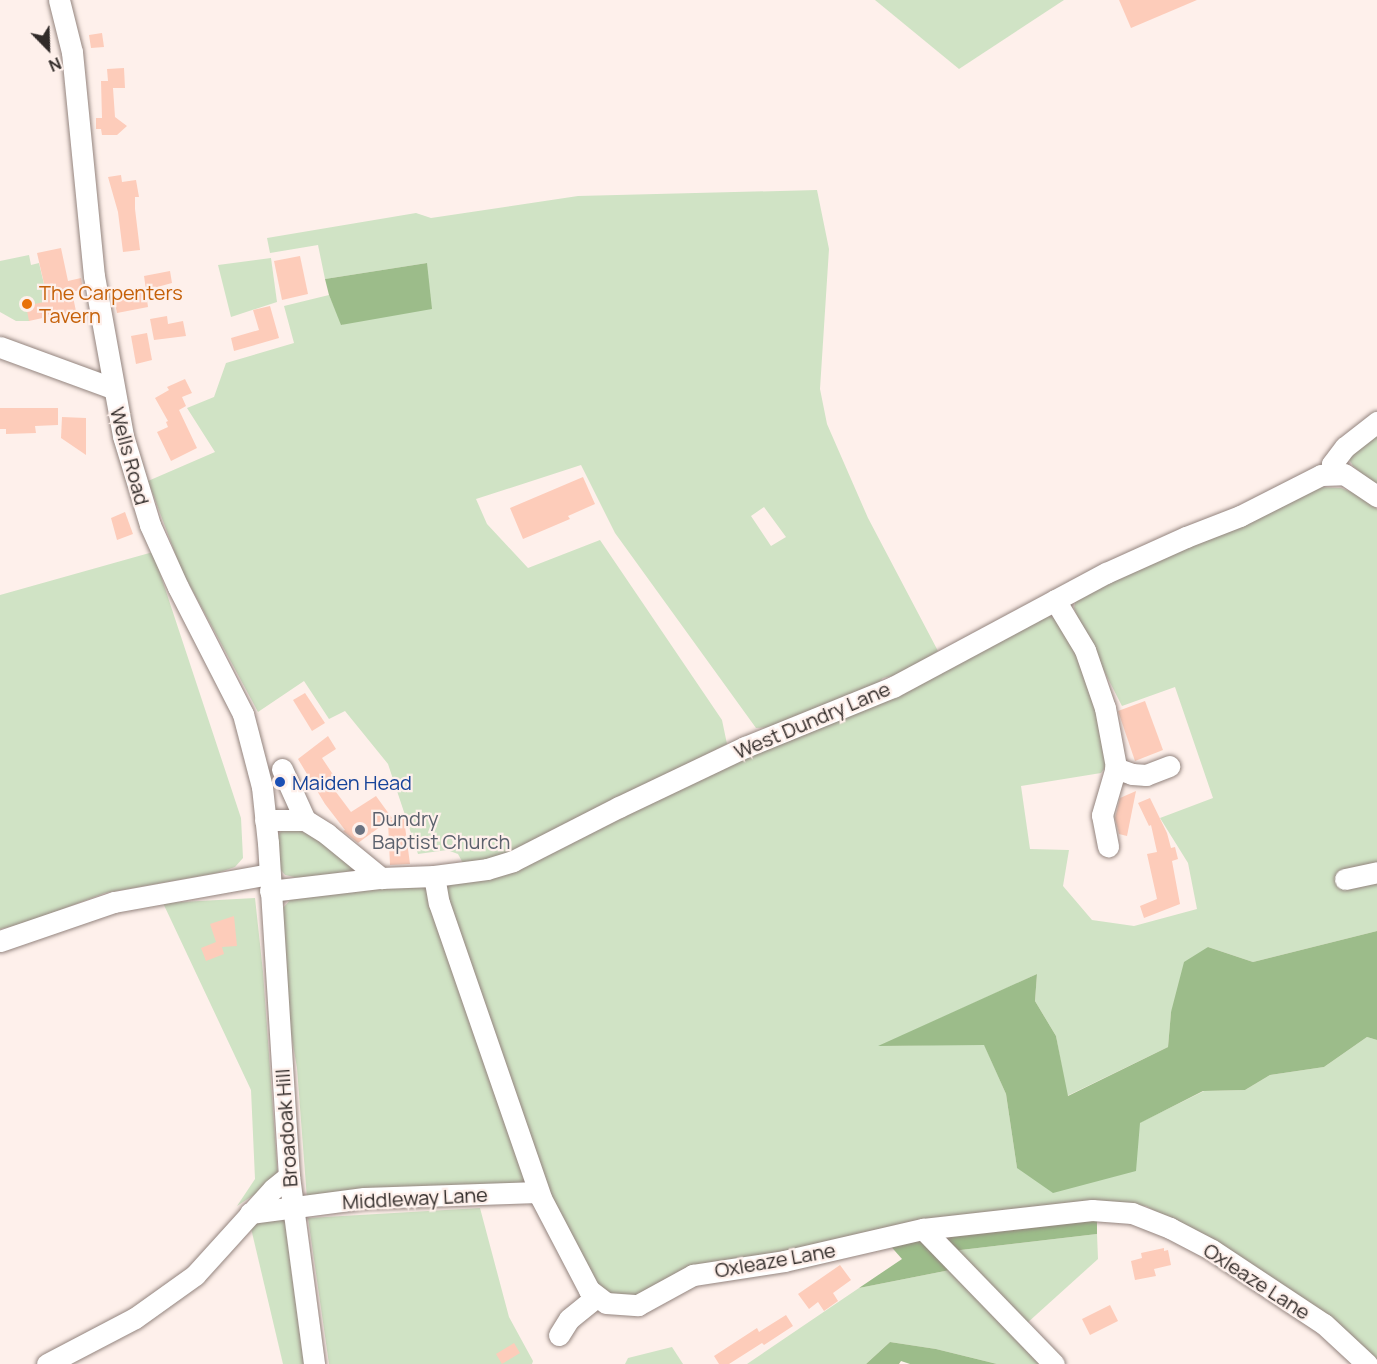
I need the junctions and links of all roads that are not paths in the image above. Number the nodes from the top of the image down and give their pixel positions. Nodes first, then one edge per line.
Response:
1 (58, 0) edge
2 (74, 0) edge
3 (67, 29) junction
4 (7, 344) edge
5 (112, 388) junction
6 (1377, 422) edge
7 (1331, 473) junction
8 (1377, 496) edge
9 (1055, 600) junction
10 (1169, 766) dead end
11 (1115, 768) junction
12 (282, 769) dead end
13 (265, 820) junction
14 (305, 820) junction
15 (1108, 846) dead end
16 (1377, 872) edge
17 (434, 876) junction
18 (381, 878) junction
19 (1345, 879) dead end
20 (270, 882) junction
21 (0, 941) edge
22 (289, 1176) junction
23 (538, 1192) junction
24 (293, 1208) junction
25 (250, 1213) junction
26 (922, 1229) junction
27 (596, 1297) junction
28 (559, 1335) dead end
29 (47, 1364) edge
30 (314, 1364) edge
31 (1054, 1364) edge
32 (1367, 1364) edge

1 - 3 street, Wells Road
2 - 3 street
3 - 5 street, Wells Road
4 - 5 street
5 - 13 street, Wells Road
6 - 7 street
7 - 8 street
7 - 9 street, West Dundry Lane
9 - 11 street
9 - 17 street, West Dundry Lane
10 - 11 street
11 - 15 street
12 - 14 street
13 - 14 street
13 - 20 street, Wells Road
14 - 18 street
16 - 19 street
17 - 18 street, West Dundry Lane
17 - 23 street
18 - 20 street, West Dundry Lane
20 - 21 street, West Dundry Lane
20 - 22 street, Broadoak Hill
22 - 24 street, Broadoak Hill
22 - 25 street
23 - 24 street, Middleway Lane
23 - 27 street
24 - 25 street, Middleway Lane
24 - 30 street, Broadoak Hill
25 - 29 street
26 - 27 street, Oxleaze Lane
26 - 31 street
26 - 32 street, Oxleaze Lane
27 - 28 street

